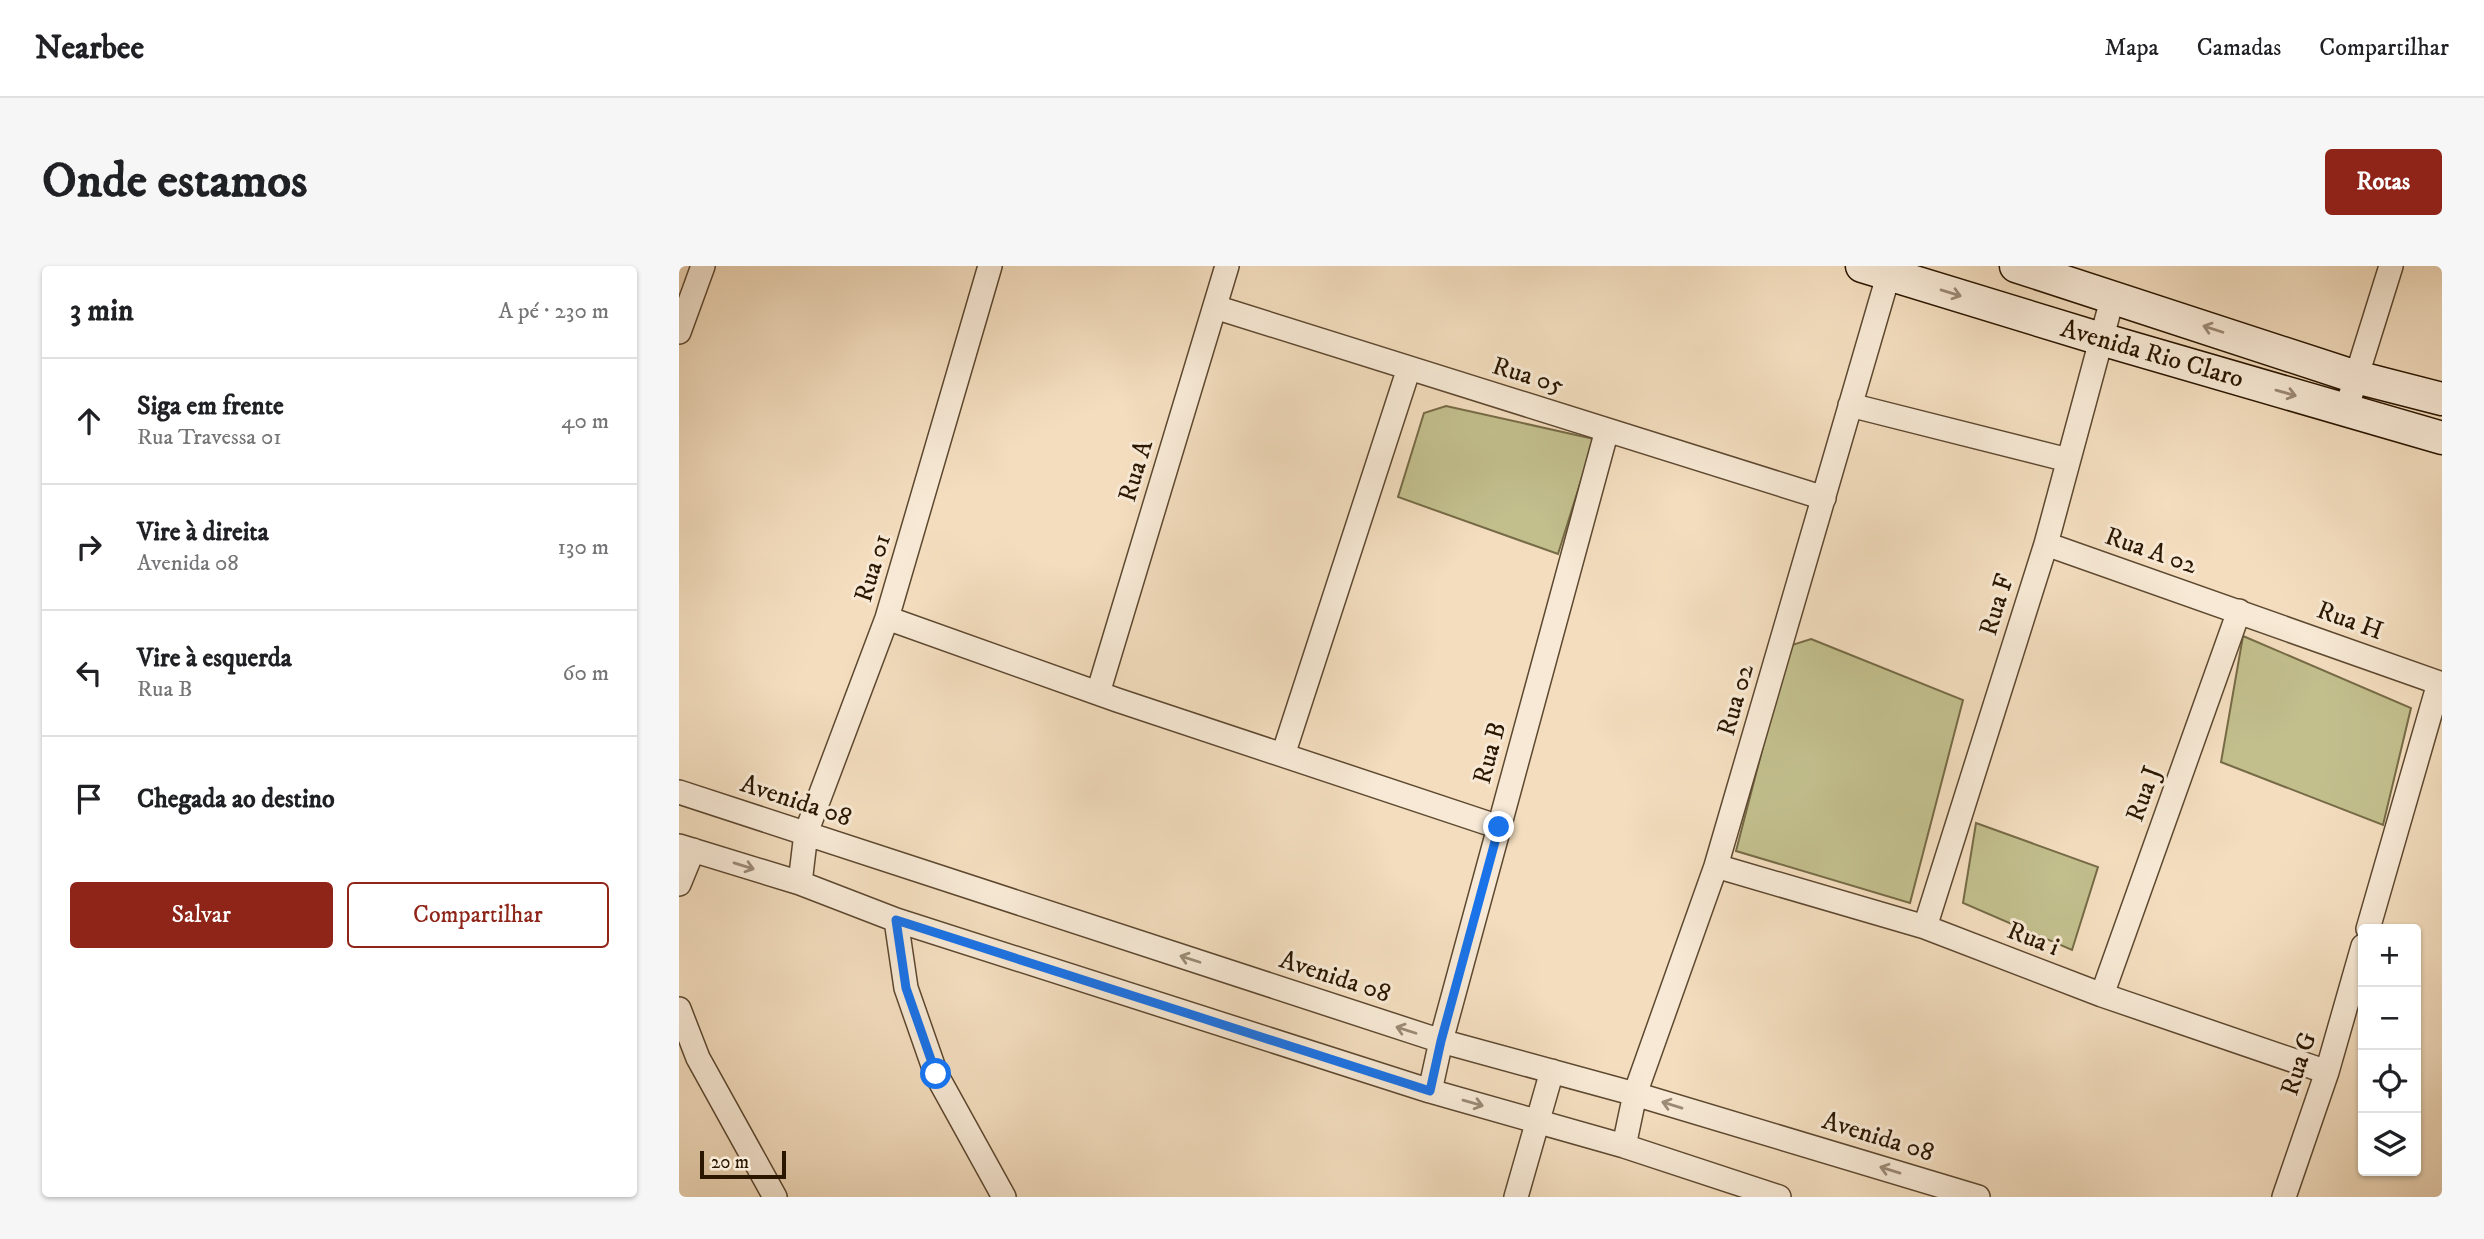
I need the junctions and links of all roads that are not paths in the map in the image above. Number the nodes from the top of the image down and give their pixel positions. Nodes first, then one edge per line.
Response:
1 (703, 266) edge
2 (991, 266) edge
3 (1227, 266) edge
4 (2016, 266) edge
5 (2391, 266) edge
6 (1880, 269) edge
7 (2113, 296) junction
8 (1215, 307) junction
9 (679, 332) edge
10 (2101, 339) junction
11 (1409, 368) junction
12 (2356, 377) junction
13 (2442, 400) edge
14 (1850, 405) junction
15 (2346, 411) junction
16 (1607, 430) junction
17 (2442, 438) edge
18 (2068, 460) junction
19 (1824, 498) junction
20 (2046, 544) junction
21 (2239, 611) junction
22 (887, 618) junction
23 (2440, 684) edge
24 (1098, 693) junction
25 (1283, 755) junction
26 (679, 792) edge
27 (1499, 827) junction
28 (806, 833) junction
29 (686, 848) edge
30 (1716, 866) junction
31 (800, 883) junction
32 (679, 884) edge
33 (896, 920) junction
34 (2369, 924) edge
35 (1925, 928) junction
36 (2358, 964) edge
37 (2102, 995) junction
38 (679, 1009) edge
39 (1441, 1041) junction
40 (1552, 1071) junction
41 (2327, 1072) junction
42 (1430, 1091) junction
43 (1636, 1094) junction
44 (1536, 1122) junction
45 (1624, 1146) junction
46 (775, 1197) edge
47 (1004, 1197) edge
48 (1516, 1197) edge
49 (1779, 1197) edge
50 (1979, 1197) edge
51 (2284, 1197) edge

1 - 9 street
2 - 22 street, Rua 01
3 - 8 street, Rua A
4 - 7 street, Avenida Rio Claro
5 - 12 street
6 -> 10 street, Avenida Rio Claro
6 - 14 street, Rua 02
7 - 10 street, Rua F
12 -> 7 street, Avenida Rio Claro
8 - 11 street, Rua 05
8 - 24 street, Rua A
10 -> 15 street, Avenida Rio Claro
10 - 18 street, Rua F
11 - 16 street, Rua 05
11 - 25 street
12 - 13 street, Avenida Rio Claro
12 - 15 street
14 - 18 street
14 - 19 street, Rua 02
15 - 17 street, Avenida Rio Claro
16 - 19 street, Rua 05
16 - 27 street, Rua B
18 - 20 street, Rua F
19 - 30 street, Rua 02
20 - 21 street, Rua A 02
20 - 35 street, Rua F
21 - 23 street, Rua H
21 - 37 street, Rua J
22 - 24 street
22 - 28 street, Rua 01
23 - 34 street
24 - 25 street
25 - 27 street
26 - 28 street, Avenida 08
27 - 39 street, Rua B
28 - 31 street, Rua 01
39 -> 28 street, Avenida 08
29 -> 31 street
29 - 32 street
30 - 35 street, Rua i
30 - 43 street, Rua 02
31 - 33 street
33 - 42 street
33 - 47 street
35 - 37 street, Rua i
36 - 41 street, Rua G
37 - 41 street, Rua i
38 - 46 street
39 - 40 street, Avenida 08
39 - 42 street, Rua B
40 - 43 street, Avenida 08
40 - 44 street
41 - 51 street, Rua G
42 -> 44 street
43 - 45 street, Rua 02
50 -> 43 street, Avenida 08
44 - 45 street
44 - 48 street
45 - 49 street

